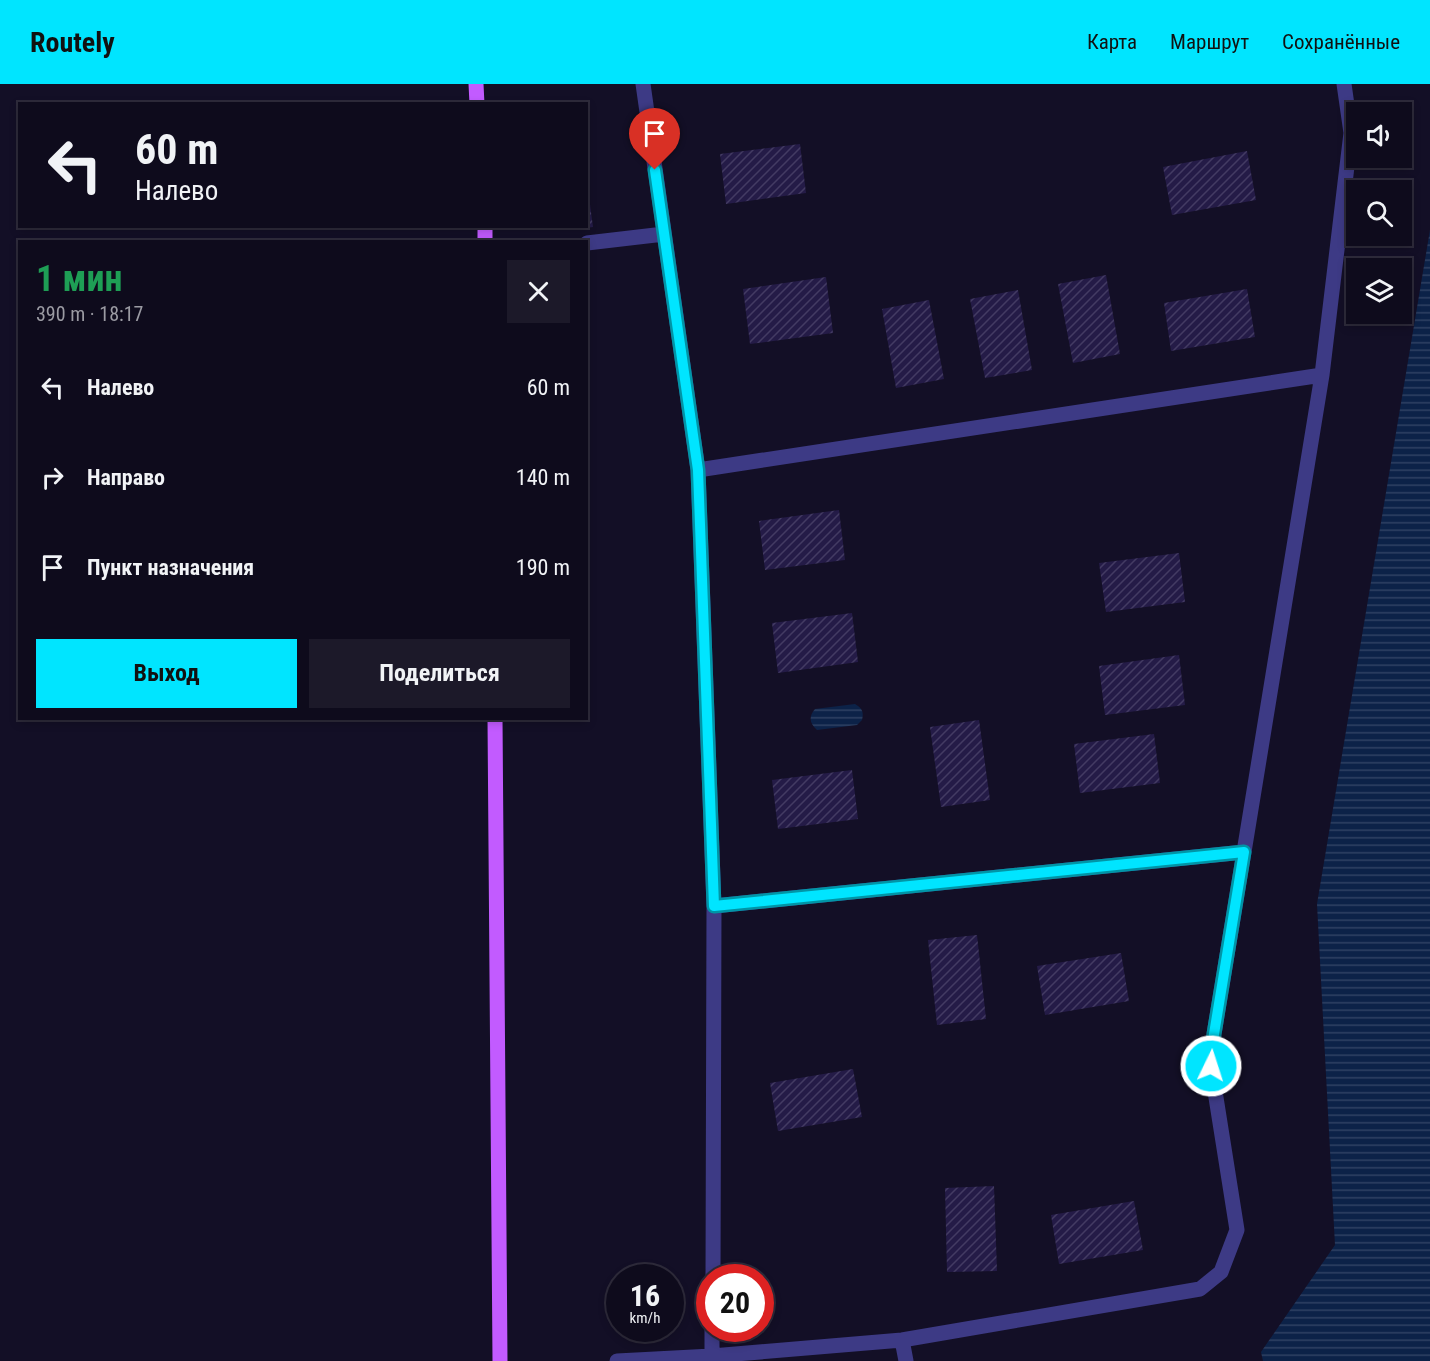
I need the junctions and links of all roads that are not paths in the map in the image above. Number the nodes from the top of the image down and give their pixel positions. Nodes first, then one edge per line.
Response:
1 (476, 84) edge
2 (643, 84) edge
3 (1344, 84) edge
4 (477, 102) edge
5 (664, 234) junction
6 (588, 243) edge
7 (1322, 375) junction
8 (698, 470) junction
9 (495, 720) edge
10 (1244, 852) junction
11 (714, 906) junction
12 (713, 1264) edge
13 (902, 1340) junction
14 (712, 1342) edge
15 (712, 1356) junction
16 (500, 1361) edge
17 (617, 1361) edge
18 (906, 1361) edge

1 - 4 main road
2 - 5 lane
3 - 7 lane
5 - 6 lane
5 - 8 lane
7 - 8 lane
7 - 10 lane
8 - 11 lane
9 - 16 main road
10 - 11 lane
10 - 13 lane
11 - 12 lane
13 - 15 lane
13 - 18 lane
14 - 15 lane
15 - 17 lane

